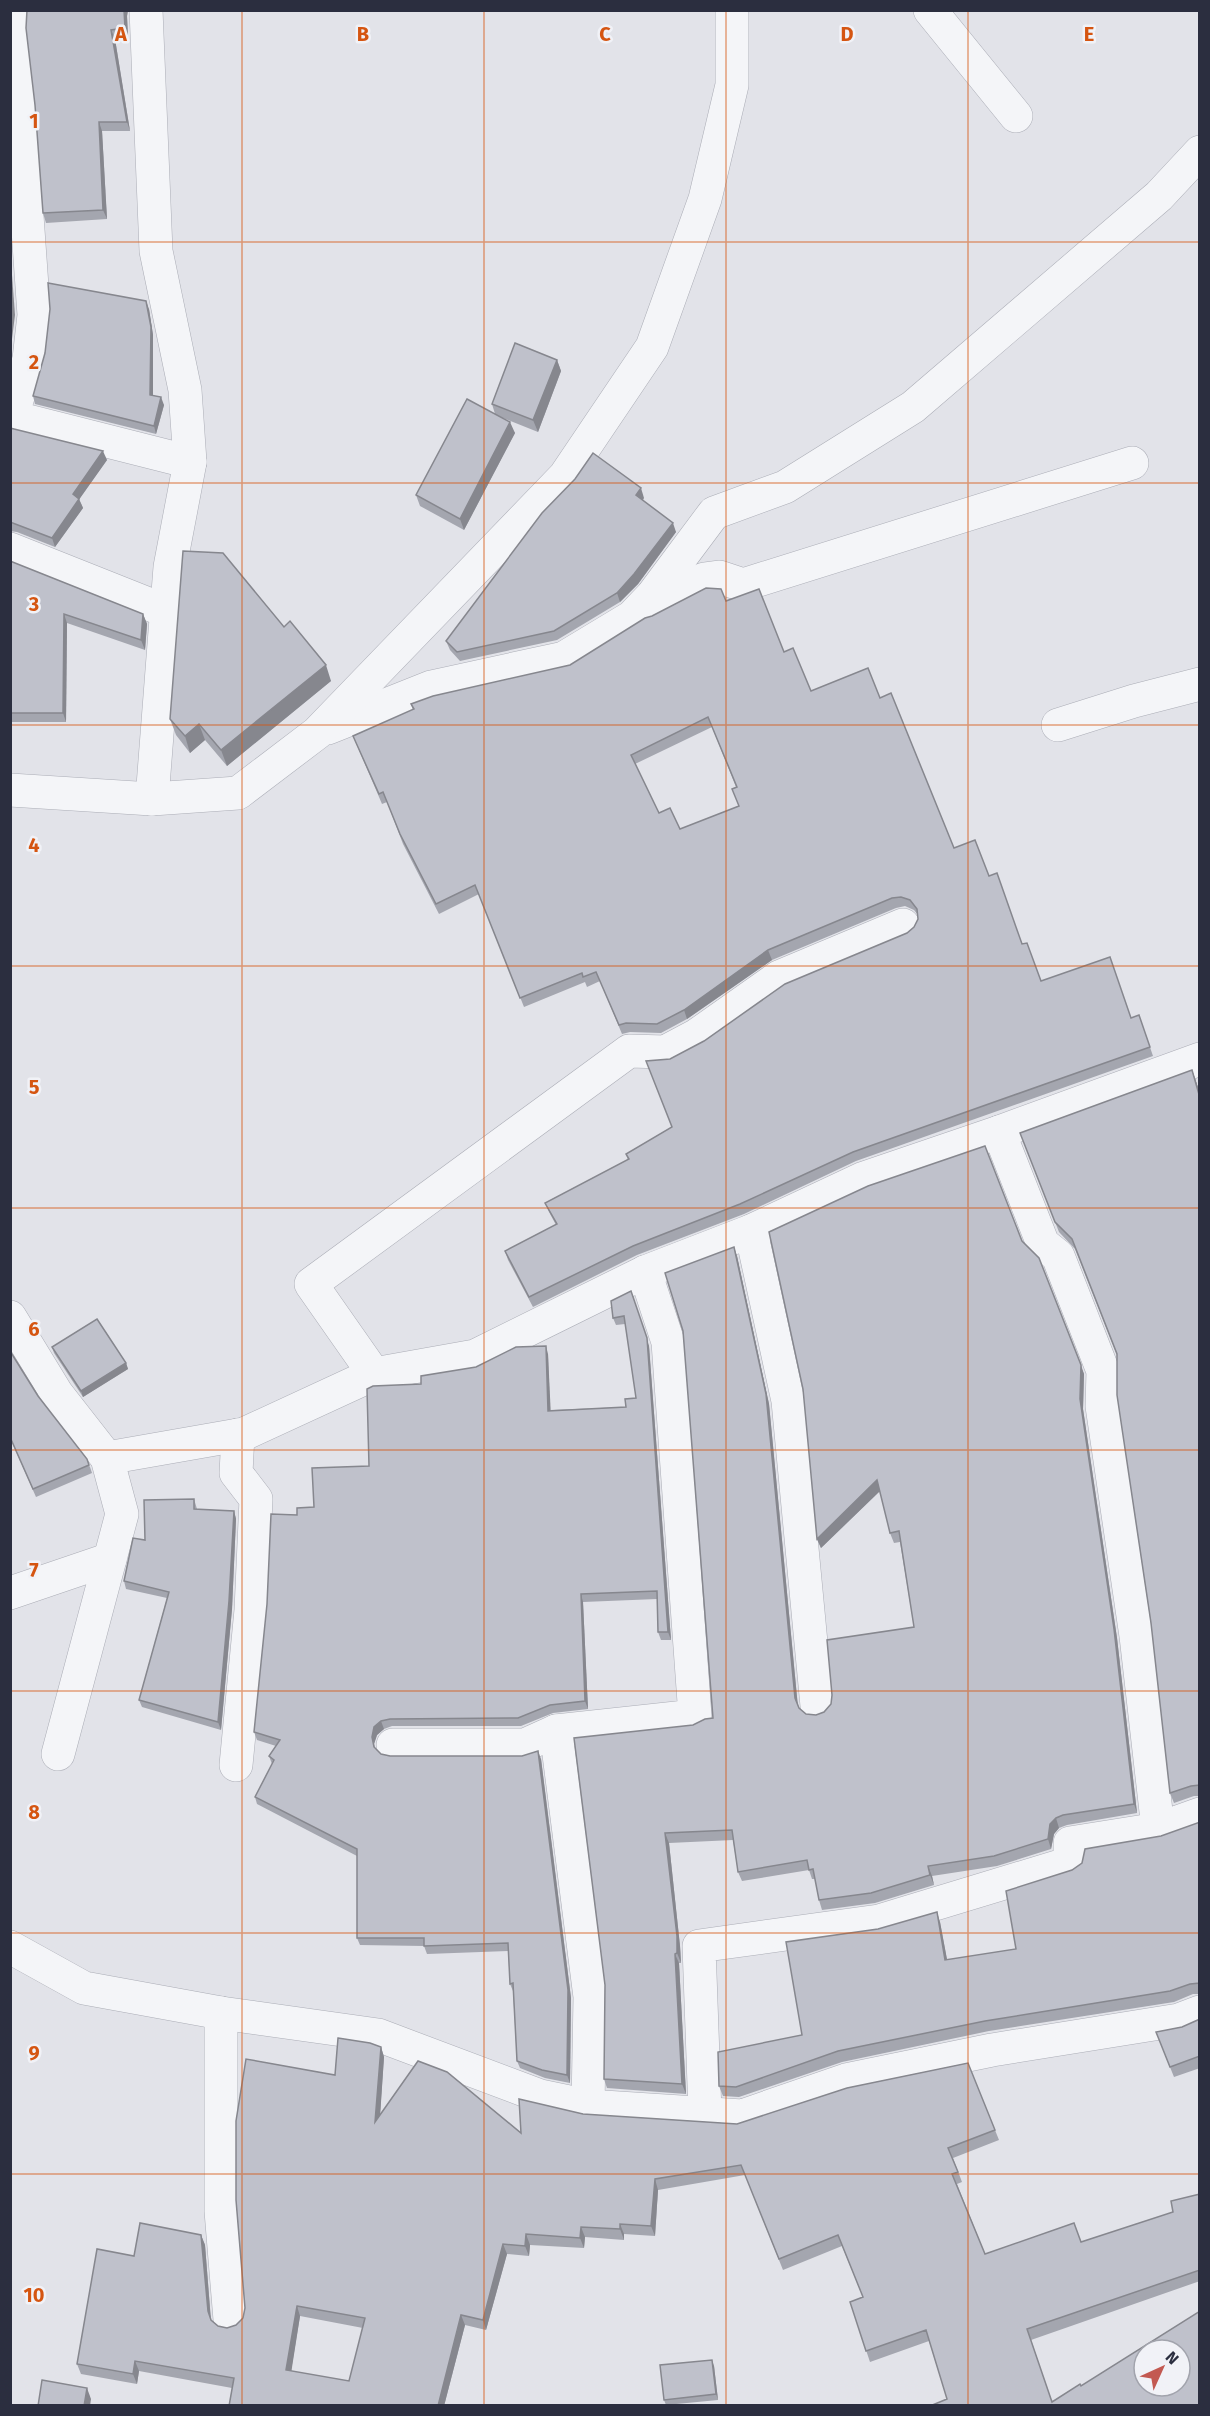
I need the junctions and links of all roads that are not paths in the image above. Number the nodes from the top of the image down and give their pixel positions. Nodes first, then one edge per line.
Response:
1 (12, 10) edge
2 (146, 10) edge
3 (732, 10) edge
4 (930, 10) edge
5 (11, 38) edge
6 (1016, 116) dead end
7 (1200, 152) edge
8 (190, 462) junction
9 (1132, 463) dead end
10 (10, 549) edge
11 (166, 611) junction
12 (632, 617) junction
13 (1200, 684) edge
14 (1058, 724) dead end
15 (317, 733) junction
16 (10, 790) edge
17 (152, 799) junction
18 (903, 925) dead end
19 (1200, 1059) edge
20 (999, 1132) junction
21 (751, 1231) junction
22 (645, 1272) junction
23 (10, 1317) edge
24 (374, 1374) junction
25 (238, 1435) junction
26 (107, 1458) junction
27 (110, 1559) junction
28 (10, 1593) edge
29 (817, 1706) dead end
30 (556, 1731) junction
31 (393, 1745) dead end
32 (58, 1754) dead end
33 (236, 1765) dead end
34 (1200, 1814) edge
35 (1158, 1829) junction
36 (10, 1947) edge
37 (1200, 2012) edge
38 (221, 2013) junction
39 (588, 2106) junction
40 (705, 2113) junction
41 (230, 2320) dead end

1 - 5 street
2 - 8 street
3 - 15 street
4 - 6 street
5 - 8 street
7 - 12 street
8 - 11 street
9 - 12 street
10 - 11 street
11 - 17 street
12 - 15 street
13 - 14 street
15 - 17 street
16 - 17 street
18 - 24 street
19 - 20 street
20 - 21 street
20 - 35 street
21 - 22 street
21 - 29 street
22 - 24 street
22 - 30 street
23 - 26 street
24 - 25 street
25 - 26 street
25 - 33 street
26 - 27 street
27 - 28 street
27 - 32 street
30 - 31 street
30 - 39 street
34 - 35 street
35 - 40 street
36 - 38 street
37 - 40 street
38 - 39 street
38 - 41 street
39 - 40 street

